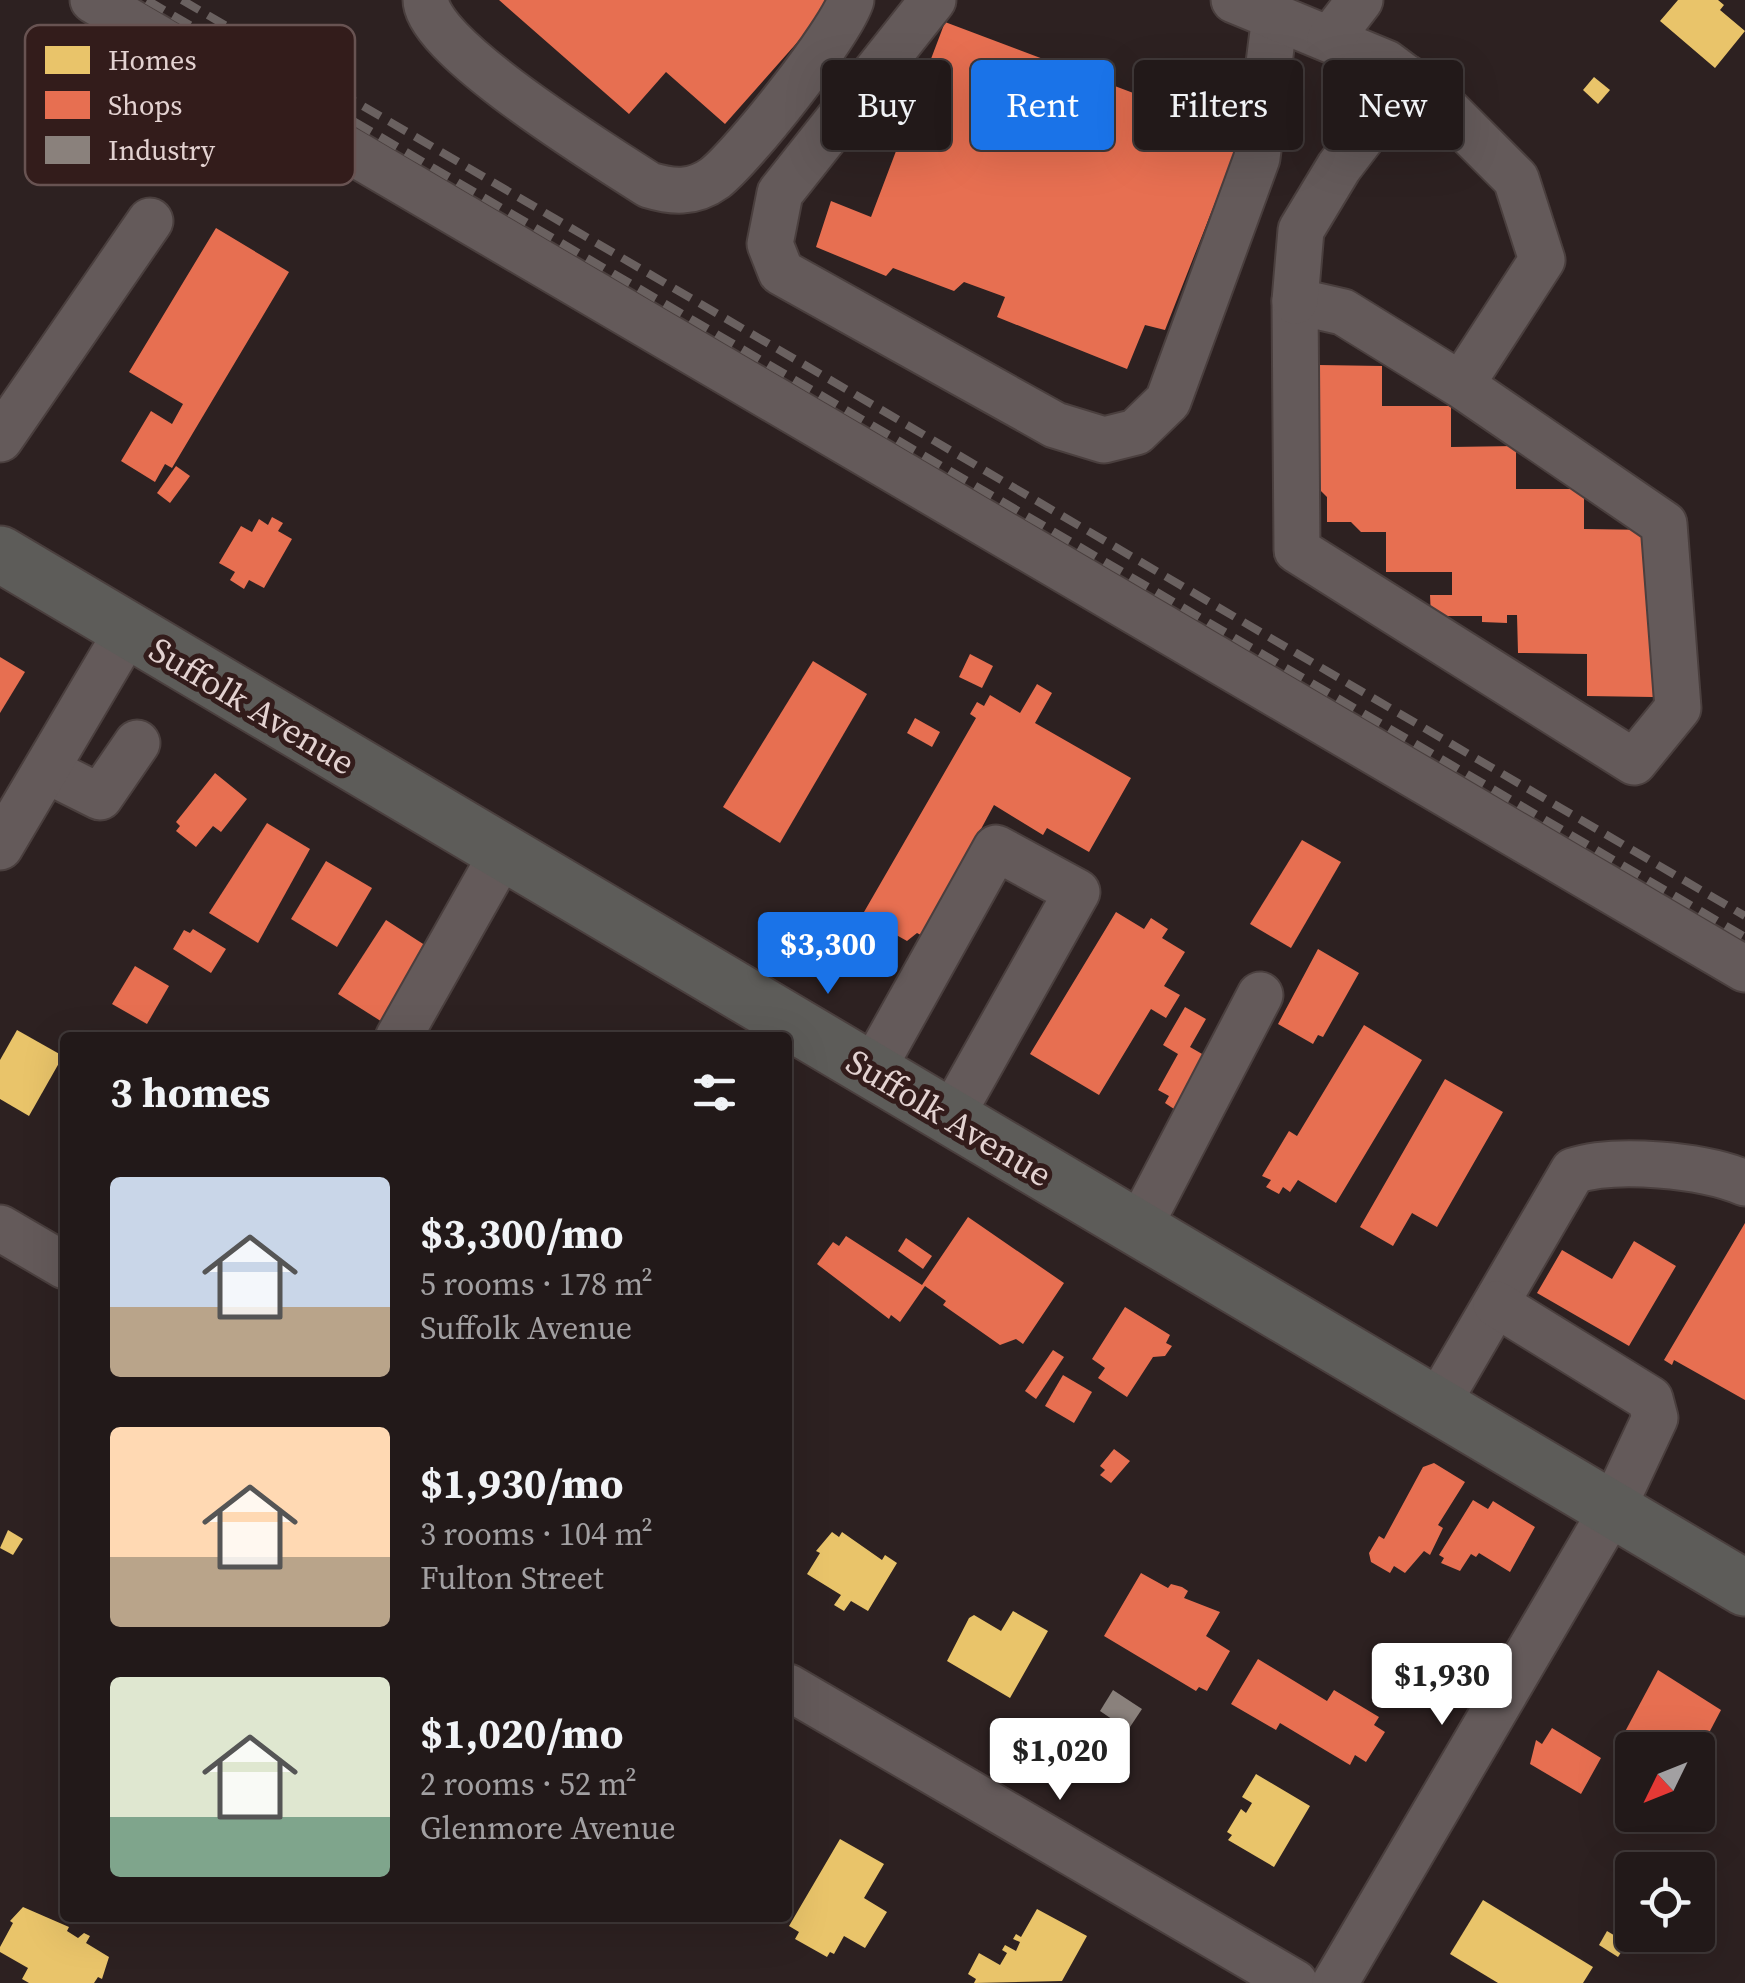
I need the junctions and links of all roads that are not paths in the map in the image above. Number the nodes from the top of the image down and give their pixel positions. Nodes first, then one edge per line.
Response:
1 (93, 0) edge
2 (426, 0) edge
3 (851, 0) edge
4 (933, 0) edge
5 (1360, 0) edge
6 (1254, 8) edge
7 (136, 25) edge
8 (1330, 38) junction
9 (1379, 60) edge
10 (1463, 125) edge
11 (1352, 150) edge
12 (355, 154) edge
13 (150, 220) dead end
14 (1295, 301) junction
15 (1462, 385) junction
16 (0, 438) edge
17 (0, 554) edge
18 (127, 632) junction
19 (137, 743) dead end
20 (46, 770) junction
21 (0, 847) edge
22 (502, 854) junction
23 (1745, 969) edge
24 (1260, 996) dead end
25 (401, 1032) edge
26 (871, 1072) junction
27 (950, 1118) junction
28 (1745, 1183) edge
29 (0, 1228) edge
30 (1138, 1229) junction
31 (60, 1263) edge
32 (1496, 1304) junction
33 (1436, 1406) junction
34 (1612, 1510) junction
35 (1745, 1588) edge
36 (792, 1689) edge
37 (1295, 1983) edge
38 (1336, 1983) edge

1 - 7 street
2 - 3 street
4 - 6 street
5 - 8 street
6 - 8 street
8 - 9 street
10 - 15 street
11 - 14 street
12 - 23 street
13 - 16 street
14 - 15 street
14 - 15 street
17 - 18 main road, Suffolk Avenue
18 - 20 street
18 - 22 main road, Suffolk Avenue
19 - 20 street
20 - 21 street
22 - 25 street
22 - 26 main road, Suffolk Avenue
24 - 30 street
26 - 27 main road, Suffolk Avenue
26 - 27 street
27 - 30 main road, Suffolk Avenue
28 - 32 street
29 - 31 street
30 - 33 main road, Suffolk Avenue
32 - 33 street
32 - 34 street
33 - 34 main road, Suffolk Avenue
34 - 35 main road, Suffolk Avenue
34 - 38 street
36 - 37 street

